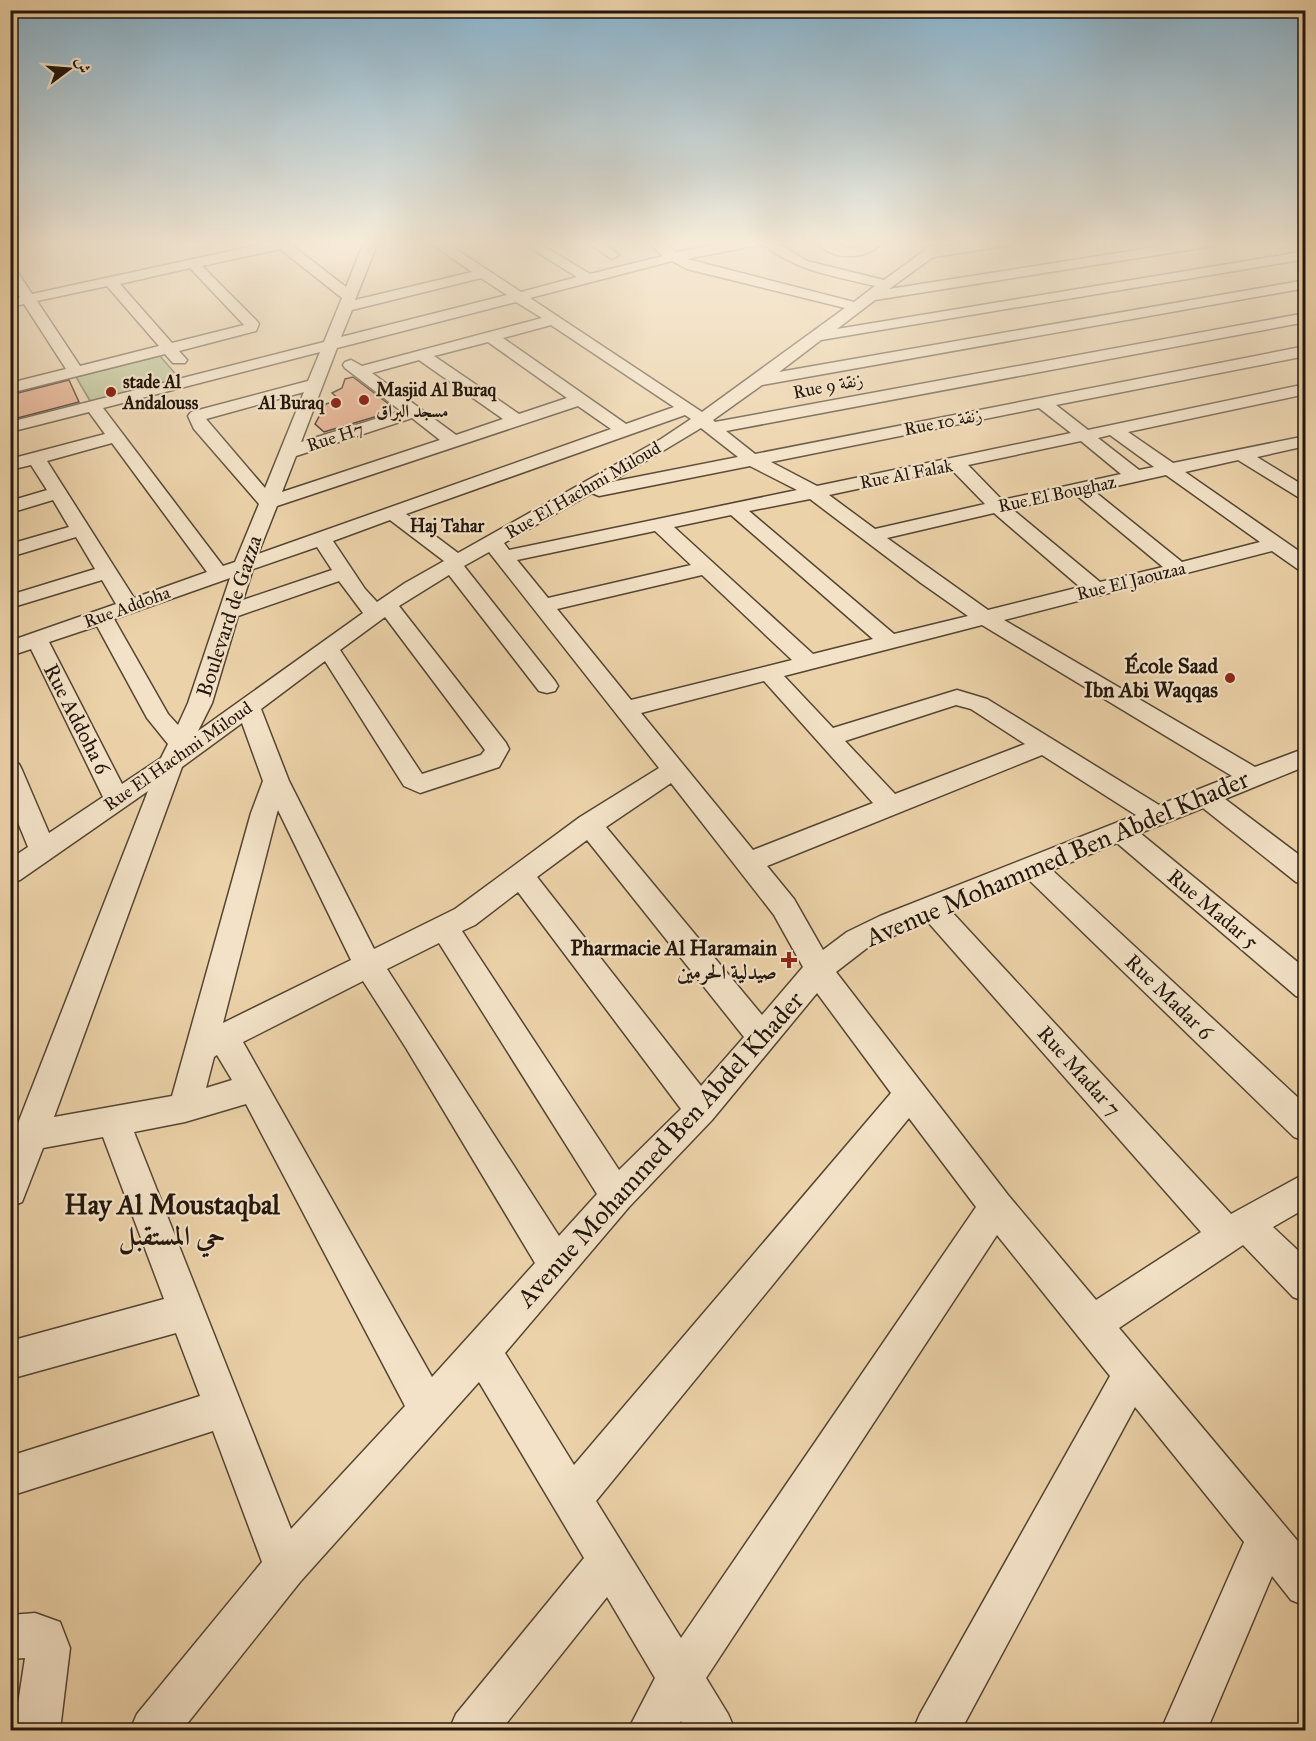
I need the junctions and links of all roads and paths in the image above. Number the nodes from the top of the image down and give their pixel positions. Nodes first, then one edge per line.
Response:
1 (44, 323) edge
2 (146, 323) edge
3 (251, 323) edge
4 (339, 323) edge
5 (422, 323) edge
6 (541, 323) edge
7 (558, 323) edge
8 (834, 323) edge
9 (895, 323) edge
10 (1091, 323) edge
11 (1159, 323) edge
12 (1274, 323) edge
13 (816, 336) junction
14 (490, 337) junction
15 (1185, 341) junction
16 (329, 348) junction
17 (168, 350) junction
18 (1305, 351) edge
19 (422, 355) junction
20 (1226, 368) junction
21 (361, 371) junction
22 (76, 372) junction
23 (199, 378) junction
24 (755, 382) junction
25 (316, 384) junction
26 (10, 388) edge
27 (1305, 389) edge
28 (1271, 396) junction
29 (578, 400) junction
30 (1043, 403) junction
31 (93, 406) junction
32 (687, 408) junction
33 (414, 412) junction
34 (516, 420) junction
35 (707, 423) junction
36 (10, 427) edge
37 (630, 427) junction
38 (1114, 430) junction
39 (883, 434) junction
40 (1086, 436) junction
41 (115, 437) junction
42 (453, 441) junction
43 (1305, 441) edge
44 (667, 442) junction
45 (290, 452) junction
46 (647, 454) junction
47 (1242, 455) junction
48 (36, 458) junction
49 (752, 460) junction
50 (956, 464) junction
51 (10, 465) edge
52 (1170, 469) junction
53 (923, 470) junction
54 (676, 475) junction
55 (1137, 477) junction
56 (1079, 488) junction
57 (816, 492) junction
58 (58, 493) junction
59 (580, 494) junction
60 (1304, 495) edge
61 (268, 503) junction
62 (10, 507) edge
63 (998, 507) junction
64 (735, 509) junction
65 (391, 513) junction
66 (661, 526) junction
67 (79, 530) junction
68 (872, 536) junction
69 (321, 538) junction
70 (1276, 544) junction
71 (499, 550) junction
72 (10, 551) edge
73 (455, 563) junction
74 (244, 565) junction
75 (1305, 566) edge
76 (705, 568) junction
77 (1178, 569) junction
78 (106, 572) junction
79 (345, 572) junction
80 (219, 574) junction
81 (1095, 589) junction
82 (10, 602) edge
83 (542, 606) junction
84 (129, 607) junction
85 (381, 609) junction
86 (230, 612) junction
87 (102, 616) junction
88 (987, 619) junction
89 (37, 640) junction
90 (891, 643) junction
91 (10, 649) edge
92 (328, 649) junction
93 (808, 662) junction
94 (768, 672) junction
95 (547, 686) dead end
96 (248, 707) junction
97 (626, 709) junction
98 (830, 738) junction
99 (1042, 746) junction
100 (176, 753) junction
101 (1300, 765) edge
102 (10, 770) edge
103 (675, 770) junction
104 (1253, 777) junction
105 (276, 781) junction
106 (1206, 797) junction
107 (117, 799) junction
108 (891, 806) junction
109 (1157, 816) junction
110 (589, 824) junction
111 (1120, 831) junction
112 (42, 849) junction
113 (747, 863) junction
114 (1032, 867) junction
115 (10, 873) edge
116 (520, 875) junction
117 (1305, 875) edge
118 (931, 907) junction
119 (445, 928) junction
120 (367, 964) junction
121 (819, 969) junction
122 (1305, 987) edge
123 (762, 1037) junction
124 (212, 1044) junction
125 (254, 1088) junction
126 (909, 1095) junction
127 (185, 1108) junction
128 (701, 1110) junction
129 (114, 1123) junction
130 (1305, 1127) edge
131 (30, 1136) junction
132 (1305, 1189) edge
133 (10, 1191) edge
134 (617, 1196) junction
135 (996, 1207) junction
136 (1237, 1229) junction
137 (556, 1264) junction
138 (1305, 1284) edge
139 (185, 1312) junction
140 (1092, 1324) junction
141 (482, 1351) junction
142 (10, 1360) edge
143 (1133, 1373) junction
144 (222, 1409) junction
145 (428, 1409) junction
146 (10, 1476) edge
147 (572, 1498) junction
148 (1267, 1538) junction
149 (609, 1560) junction
150 (285, 1567) junction
151 (1305, 1585) edge
152 (10, 1637) edge
153 (681, 1677) junction
154 (37, 1731) edge
155 (153, 1731) edge
156 (472, 1731) edge
157 (651, 1731) edge
158 (712, 1731) edge
159 (936, 1731) edge
160 (1184, 1731) edge

1 - 22 street
2 - 17 street
3 - 17 street
4 - 16 street, Boulevard de Gazza
5 - 16 street
6 - 14 street
7 - 32 street
8 - 13 street, Rue El Hachmi Miloud
9 - 13 street
10 - 24 street
11 - 15 street
12 - 15 street, Rue 9 زنقة
13 - 24 street, Rue El Hachmi Miloud
14 - 19 street
14 - 29 street
15 - 20 street
15 - 35 street, Rue 9 زنقة
16 - 21 street
16 - 23 street
16 - 25 street, Boulevard de Gazza
17 - 22 street
17 - 23 street
18 - 20 street, Rue 10 زنقة
19 - 21 street
19 - 34 street
20 - 28 street
20 - 30 street, Rue 10 زنقة
21 - 33 street
22 - 26 street
23 - 31 street
24 - 35 street, Rue El Hachmi Miloud
25 - 45 street, Boulevard de Gazza
25 - 61 street
27 - 28 street, Rue Al Falak
28 - 38 street, Rue Al Falak
29 - 34 street
29 - 37 street
30 - 39 street, Rue 10 زنقة
30 - 40 street
31 - 36 street
31 - 41 street
32 - 35 street
32 - 37 street, Rue Addoha
33 - 42 street
33 - 45 street, Rue H7
34 - 42 street
35 - 44 street, Rue El Hachmi Miloud
35 - 49 street
37 - 44 street
37 - 65 street, Rue Addoha
38 - 40 street, Rue Al Falak
38 - 52 street
39 - 49 street, Rue 10 زنقة
39 - 53 street
40 - 50 street, Rue Al Falak
40 - 55 street
41 - 48 street
41 - 80 street
42 - 61 street
43 - 47 street, Rue El Boughaz
44 - 46 street, Rue El Hachmi Miloud
45 - 61 street, Boulevard de Gazza
46 - 54 street
46 - 59 street, Rue El Hachmi Miloud
47 - 52 street, Rue El Boughaz
47 - 60 street
48 - 51 street
48 - 58 street
49 - 54 street, Rue 10 زنقة
49 - 57 street
50 - 53 street, Rue Al Falak
50 - 63 street
52 - 55 street, Rue El Boughaz
52 - 70 street
53 - 57 street, Rue Al Falak
54 - 59 street, Rue 10 زنقة
55 - 56 street, Rue El Boughaz
56 - 63 street, Rue El Boughaz
56 - 77 street
57 - 64 street, Rue Al Falak
57 - 68 street
58 - 62 street
58 - 67 street
59 - 71 street, Rue El Hachmi Miloud
61 - 74 street, Boulevard de Gazza
63 - 68 street, Rue El Boughaz
63 - 81 street
64 - 66 street, Rue Al Falak
64 - 90 street
65 - 69 street, Rue Addoha
65 - 73 street
66 - 71 street, Rue Al Falak
66 - 76 street
67 - 72 street
67 - 78 street
68 - 88 street
69 - 74 street, Rue Addoha
69 - 79 street
70 - 75 street
70 - 77 street, Rue El Jaouzaa
71 - 73 street, Rue El Hachmi Miloud
71 - 83 street
73 - 85 street, Rue El Hachmi Miloud
73 - 95 street
74 - 80 street, Rue Addoha
74 - 86 street, Boulevard de Gazza
76 - 83 street
76 - 93 street
77 - 81 street, Rue El Jaouzaa
78 - 82 street
78 - 84 street
79 - 85 street
79 - 86 street
80 - 84 street, Rue Addoha
81 - 88 street, Rue El Jaouzaa
83 - 97 street
84 - 87 street, Rue Addoha
85 - 92 street, Rue El Hachmi Miloud
85 - 92 street
86 - 100 street, Boulevard de Gazza
87 - 89 street, Rue Addoha
87 - 100 street
88 - 90 street, Rue El Jaouzaa
88 - 104 street
89 - 91 street, Rue Addoha
89 - 107 street, Rue Addoha 6
90 - 93 street, Rue El Jaouzaa
92 - 96 street, Rue El Hachmi Miloud
93 - 94 street, Rue El Jaouzaa
94 - 97 street, Rue El Jaouzaa
94 - 98 street
96 - 100 street, Rue El Hachmi Miloud
96 - 105 street
97 - 103 street
98 - 99 street
98 - 108 street
99 - 108 street
99 - 109 street
100 - 107 street, Rue El Hachmi Miloud
100 - 131 street, Boulevard de Gazza
101 - 104 street, Avenue Mohammed Ben Abdel Khader
102 - 112 street
103 - 110 street
103 - 113 street
104 - 106 street, Avenue Mohammed Ben Abdel Khader
105 - 120 street
105 - 124 street
106 - 109 street, Avenue Mohammed Ben Abdel Khader
106 - 117 street
107 - 112 street, Rue El Hachmi Miloud
108 - 113 street
109 - 111 street, Avenue Mohammed Ben Abdel Khader
110 - 116 street
110 - 123 street
111 - 114 street, Avenue Mohammed Ben Abdel Khader
111 - 122 street, Rue Madar 5
112 - 115 street, Rue El Hachmi Miloud
113 - 121 street
114 - 118 street, Avenue Mohammed Ben Abdel Khader
114 - 130 street, Rue Madar 6
116 - 119 street
116 - 128 street
118 - 121 street, Avenue Mohammed Ben Abdel Khader
118 - 136 street, Rue Madar 7
119 - 120 street
119 - 134 street
120 - 124 street
120 - 137 street
121 - 123 street, Avenue Mohammed Ben Abdel Khader
121 - 126 street
123 - 128 street, Avenue Mohammed Ben Abdel Khader
124 - 125 street
124 - 127 street
125 - 127 street
125 - 145 street
126 - 135 street
126 - 147 street
127 - 129 street
128 - 134 street, Avenue Mohammed Ben Abdel Khader
129 - 131 street
129 - 139 street
131 - 133 street, Boulevard de Gazza
132 - 136 street
134 - 137 street, Avenue Mohammed Ben Abdel Khader
135 - 140 street
135 - 153 street
136 - 138 street, Rue Madar 7
136 - 140 street
137 - 141 street, Avenue Mohammed Ben Abdel Khader
139 - 142 street
139 - 144 street
140 - 143 street
141 - 145 street, Avenue Mohammed Ben Abdel Khader
141 - 147 street
143 - 148 street
143 - 159 street
144 - 146 street
144 - 150 street
145 - 150 street, Avenue Mohammed Ben Abdel Khader
147 - 149 street
148 - 151 street
148 - 160 street
149 - 153 street
149 - 156 street
150 - 155 street, Avenue Mohammed Ben Abdel Khader
152 - 154 street
153 - 157 street
153 - 158 street

